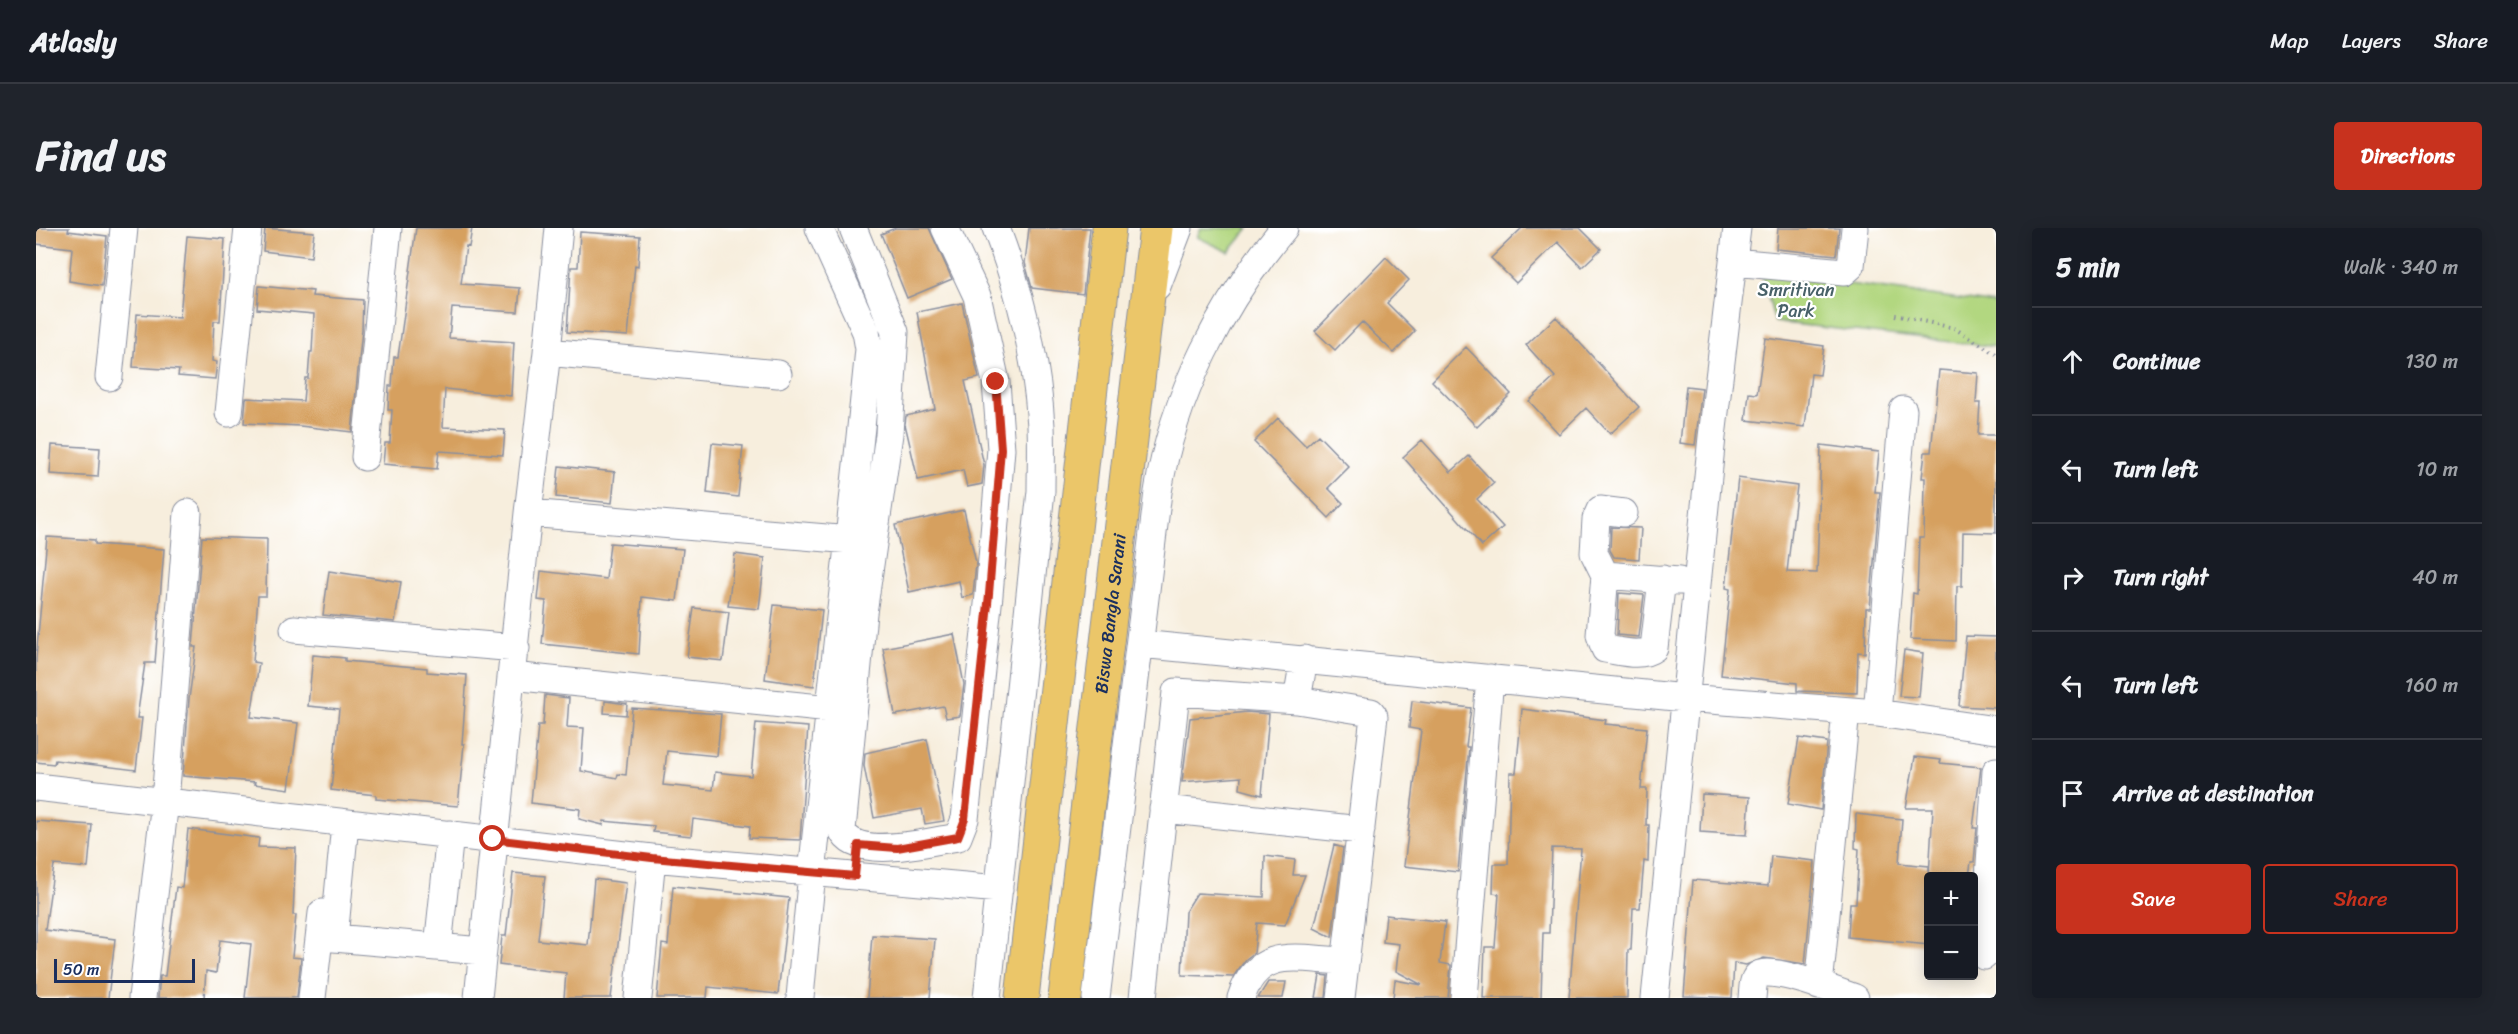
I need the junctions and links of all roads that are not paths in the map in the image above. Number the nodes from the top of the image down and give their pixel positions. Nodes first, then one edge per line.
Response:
1 (124, 228) edge
2 (248, 228) edge
3 (388, 228) edge
4 (559, 228) edge
5 (819, 228) edge
6 (853, 228) edge
7 (945, 228) edge
8 (996, 228) edge
9 (1109, 228) edge
10 (1156, 228) edge
11 (1179, 228) edge
12 (1284, 228) edge
13 (1737, 228) edge
14 (1855, 228) edge
15 (1733, 262) junction
16 (1145, 316) junction
17 (547, 351) junction
18 (778, 374) dead end
19 (109, 377) dead end
20 (1903, 410) dead end
21 (228, 413) dead end
22 (364, 457) dead end
23 (188, 513) dead end
24 (528, 513) junction
25 (1624, 513) dead end
26 (851, 540) junction
27 (1605, 575) junction
28 (1662, 579) junction
29 (1698, 582) junction
30 (294, 629) dead end
31 (1140, 644) junction
32 (516, 648) junction
33 (1304, 659) junction
34 (512, 676) junction
35 (1490, 678) junction
36 (1685, 698) junction
37 (1298, 700) junction
38 (830, 709) junction
39 (1846, 711) junction
40 (1877, 713) junction
41 (1996, 730) edge
42 (1996, 771) edge
43 (36, 787) edge
44 (165, 801) junction
45 (1163, 808) junction
46 (339, 823) junction
47 (1361, 830) junction
48 (450, 834) junction
49 (493, 839) junction
50 (858, 845) junction
51 (652, 858) junction
52 (811, 872) junction
53 (855, 876) junction
54 (999, 889) junction
55 (438, 947) junction
56 (482, 951) junction
57 (1984, 956) dead end
58 (1346, 961) junction
59 (1819, 986) junction
60 (142, 998) edge
61 (312, 998) edge
62 (478, 998) edge
63 (638, 998) edge
64 (800, 998) edge
65 (987, 998) edge
66 (1022, 998) edge
67 (1065, 998) edge
68 (1096, 998) edge
69 (1143, 998) edge
70 (1241, 998) edge
71 (1341, 998) edge
72 (1464, 998) edge
73 (1655, 998) edge
74 (1752, 998) edge
75 (1855, 998) edge

1 - 19 street
2 - 21 street
3 - 22 street
4 - 17 street
5 - 26 street
6 - 50 street
7 - 50 street
8 - 54 street
9 - 66 main road
10 - 16 main road, Biswa Bangla Sarani
11 - 16 street
12 - 31 street
13 - 15 street
14 - 15 street
15 - 29 street
16 - 67 main road, Biswa Bangla Sarani
17 - 18 street
17 - 24 street
20 - 40 street
23 - 44 street
24 - 26 street
24 - 32 street
25 - 27 street
26 - 38 street
27 - 28 street
27 - 28 street
28 - 29 street
29 - 36 street
30 - 32 street
31 - 33 street
31 - 68 street
32 - 34 street
33 - 35 street
33 - 37 street
34 - 38 street
34 - 49 street
35 - 36 street
35 - 72 street
36 - 39 street
36 - 73 street
37 - 45 street
37 - 47 street
38 - 52 street
39 - 40 street
39 - 59 street
40 - 41 street
42 - 57 street
43 - 44 street
44 - 46 street
44 - 60 street
45 - 47 street
45 - 69 street
46 - 48 street
46 - 55 street
46 - 61 street
47 - 58 street
48 - 49 street
48 - 55 street
49 - 51 street
49 - 56 street
50 - 53 street
51 - 52 street
51 - 63 street
52 - 53 street
52 - 64 street
53 - 54 street
54 - 65 street
55 - 56 street
56 - 62 street
58 - 70 street
58 - 71 street
59 - 74 street
59 - 75 street

